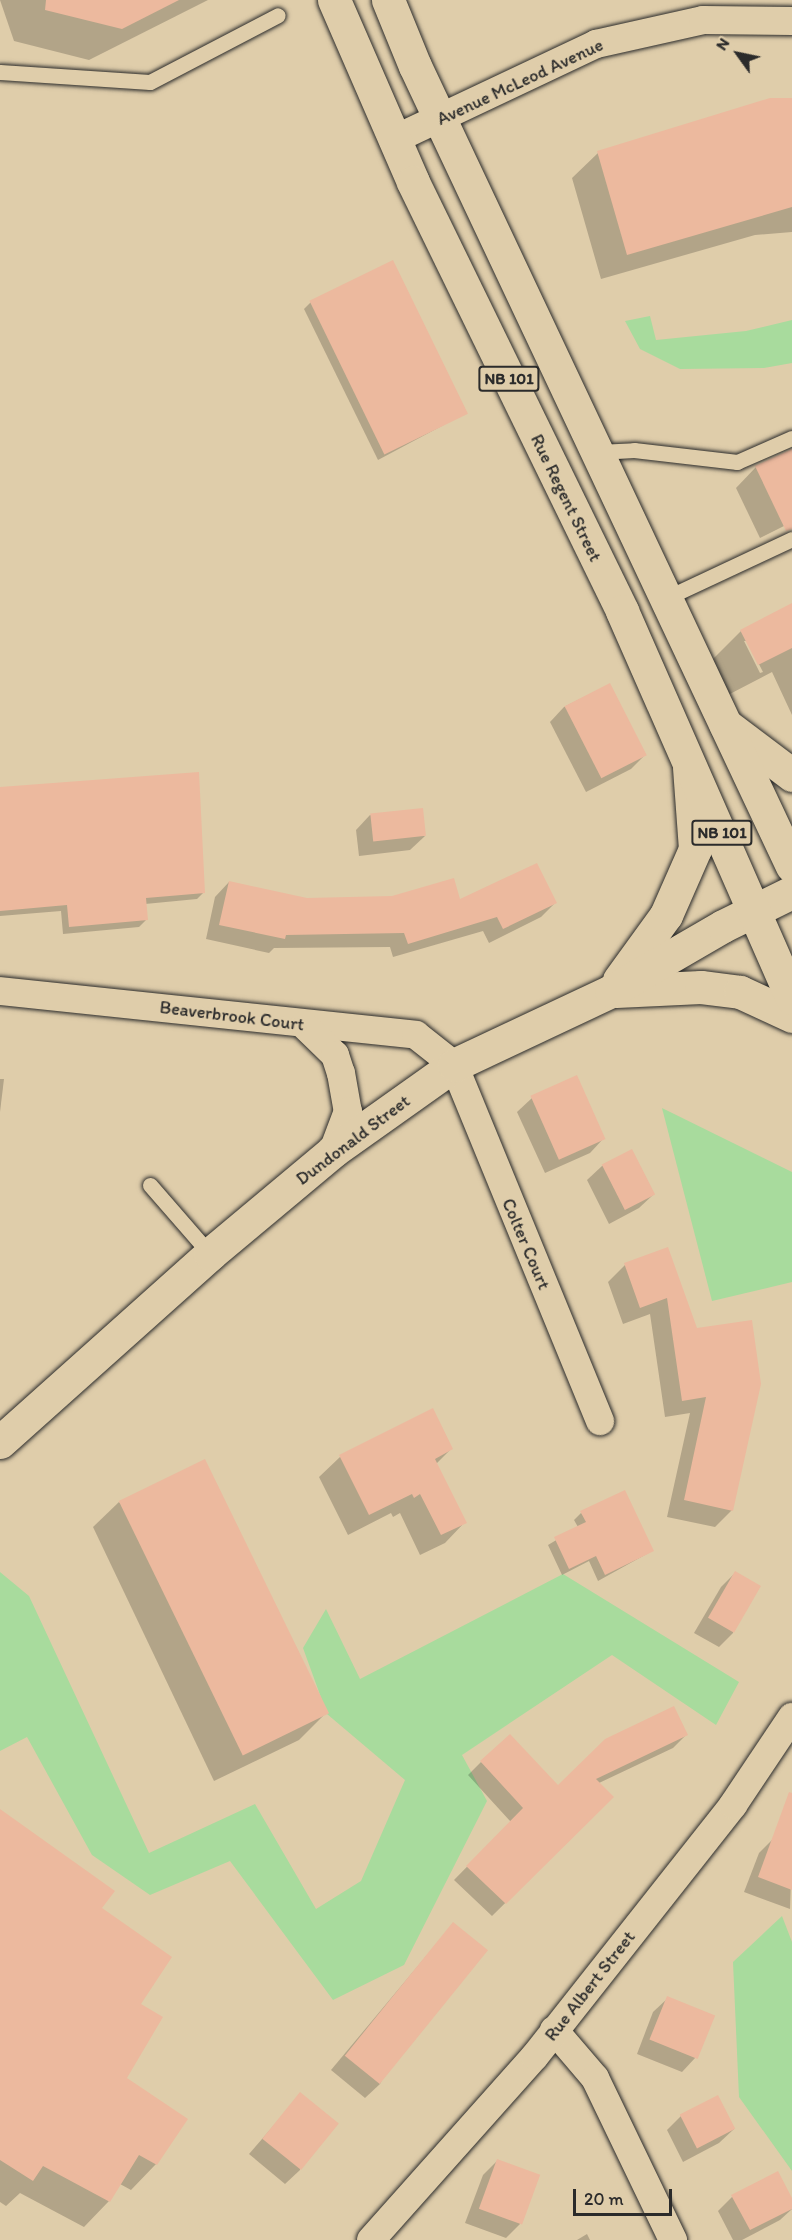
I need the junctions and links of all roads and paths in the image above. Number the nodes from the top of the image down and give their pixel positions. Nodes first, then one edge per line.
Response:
1 (334, 0) edge
2 (388, 0) edge
3 (278, 15) dead end
4 (792, 21) edge
5 (0, 72) edge
6 (443, 118) junction
7 (393, 140) junction
8 (792, 438) edge
9 (598, 452) junction
10 (792, 539) edge
11 (666, 598) junction
12 (726, 725) junction
13 (688, 756) junction
14 (792, 775) edge
15 (792, 866) edge
16 (792, 892) edge
17 (755, 909) junction
18 (0, 991) edge
19 (611, 991) junction
20 (792, 998) edge
21 (792, 1016) edge
22 (304, 1025) junction
23 (454, 1065) junction
24 (333, 1151) junction
25 (150, 1185) dead end
26 (210, 1254) junction
27 (600, 1421) dead end
28 (0, 1442) edge
29 (792, 1717) edge
30 (554, 2030) junction
31 (370, 2240) edge
32 (673, 2240) edge

1 - 7 main road, Rue Regent Street / NB 101
2 - 6 main road, NB 101
3 - 5 lane
4 - 6 street, Avenue McLeod Avenue
6 - 7 street, Avenue McLeod Avenue
6 - 9 main road, NB 101
7 - 13 main road, Rue Regent Street / NB 101
8 - 9 lane
9 - 11 main road, NB 101
10 - 11 lane
11 - 12 main road, NB 101
12 - 14 main road
12 - 15 main road, NB 101
13 - 17 main road, Rue Regent Street / NB 101
13 - 19 main road
16 - 17 main road, Dundonald Street
17 - 19 main road, Dundonald Street
17 - 20 main road, Rue Regent Street / NB 101
18 - 22 street, Beaverbrook Court
19 - 21 main road
19 - 23 main road, Dundonald Street
22 - 23 street, Beaverbrook Court
22 - 24 street
23 - 24 main road, Dundonald Street
23 - 27 street, Colter Court
24 - 26 main road, Dundonald Street
25 - 26 lane
26 - 28 main road, Dundonald Street
29 - 30 street, Rue Albert Street
30 - 31 street, Rue Albert Street
30 - 32 street

